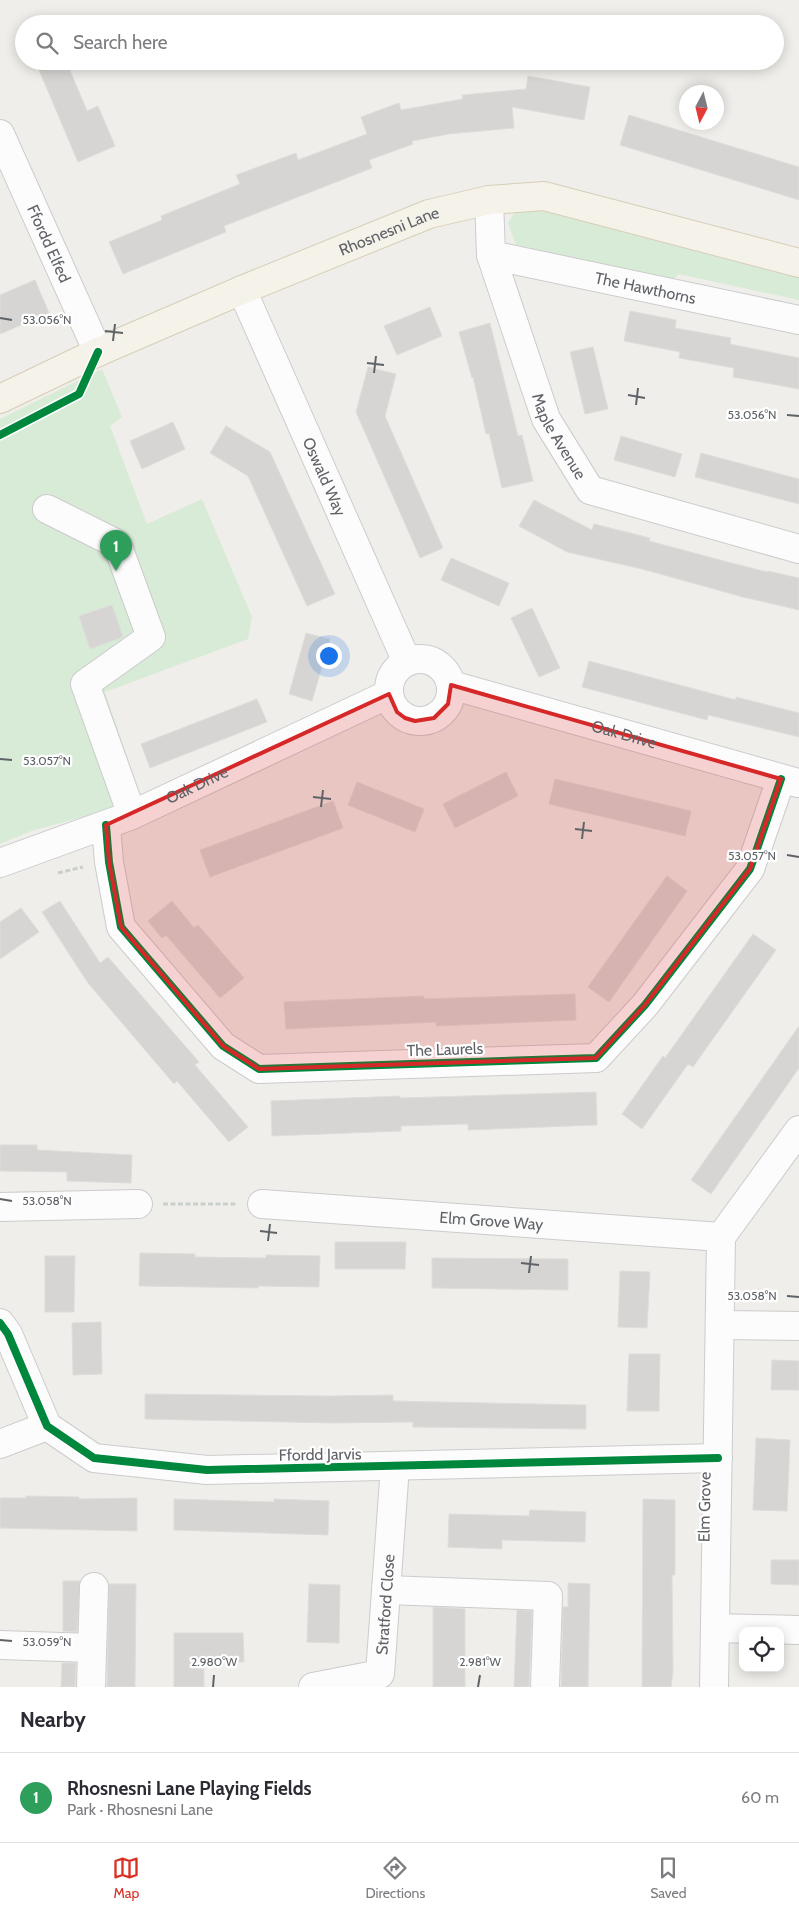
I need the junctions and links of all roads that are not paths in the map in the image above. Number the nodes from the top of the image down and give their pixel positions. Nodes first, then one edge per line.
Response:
1 (0, 134) edge
2 (489, 200) junction
3 (491, 255) junction
4 (799, 263) edge
5 (242, 290) junction
6 (799, 320) edge
7 (98, 352) junction
8 (0, 399) edge
9 (47, 509) dead end
10 (799, 549) edge
11 (407, 662) junction
12 (451, 685) junction
13 (389, 694) junction
14 (790, 781) edge
15 (132, 815) junction
16 (106, 825) junction
17 (0, 863) edge
18 (799, 1130) edge
19 (138, 1204) road end
20 (262, 1204) road end
21 (0, 1207) edge
22 (721, 1237) junction
23 (0, 1322) edge
24 (720, 1325) junction
25 (799, 1326) edge
26 (47, 1426) junction
27 (0, 1444) edge
28 (718, 1458) junction
29 (395, 1466) junction
30 (94, 1586) dead end
31 (386, 1590) junction
32 (715, 1628) junction
33 (799, 1630) edge
34 (0, 1645) edge
35 (92, 1648) junction
36 (91, 1687) edge
37 (313, 1687) edge
38 (545, 1687) edge
39 (714, 1687) edge

1 - 7 street, Ffordd Elfed
2 - 3 street, Maple Avenue
2 - 4 main road, Rhosnesni Lane
2 - 5 main road, Rhosnesni Lane
3 - 6 street, The Hawthorns
3 - 10 street, Maple Avenue
5 - 7 main road, Rhosnesni Lane
5 - 11 street, Oswald Way
7 - 8 main road, Rhosnesni Lane
9 - 15 street
11 - 12 street
11 - 13 street
12 - 13 street
12 - 14 street, Oak Drive
13 - 15 street, Oak Drive
14 - 16 street, The Laurels
15 - 16 street, Oak Drive
16 - 17 street, Oak Drive
18 - 22 street
19 - 21 street
20 - 22 street, Elm Grove Way
22 - 24 street, Elm Grove
23 - 26 street
24 - 25 street
24 - 28 street, Elm Grove
26 - 27 street
26 - 29 street, Ffordd Jarvis
28 - 29 street, Ffordd Jarvis
28 - 32 street, Elm Grove
29 - 31 street, Stratford Close
30 - 35 street
31 - 37 street, Stratford Close
31 - 38 street
32 - 33 street
32 - 39 street, Elm Grove
34 - 35 street
35 - 36 street

